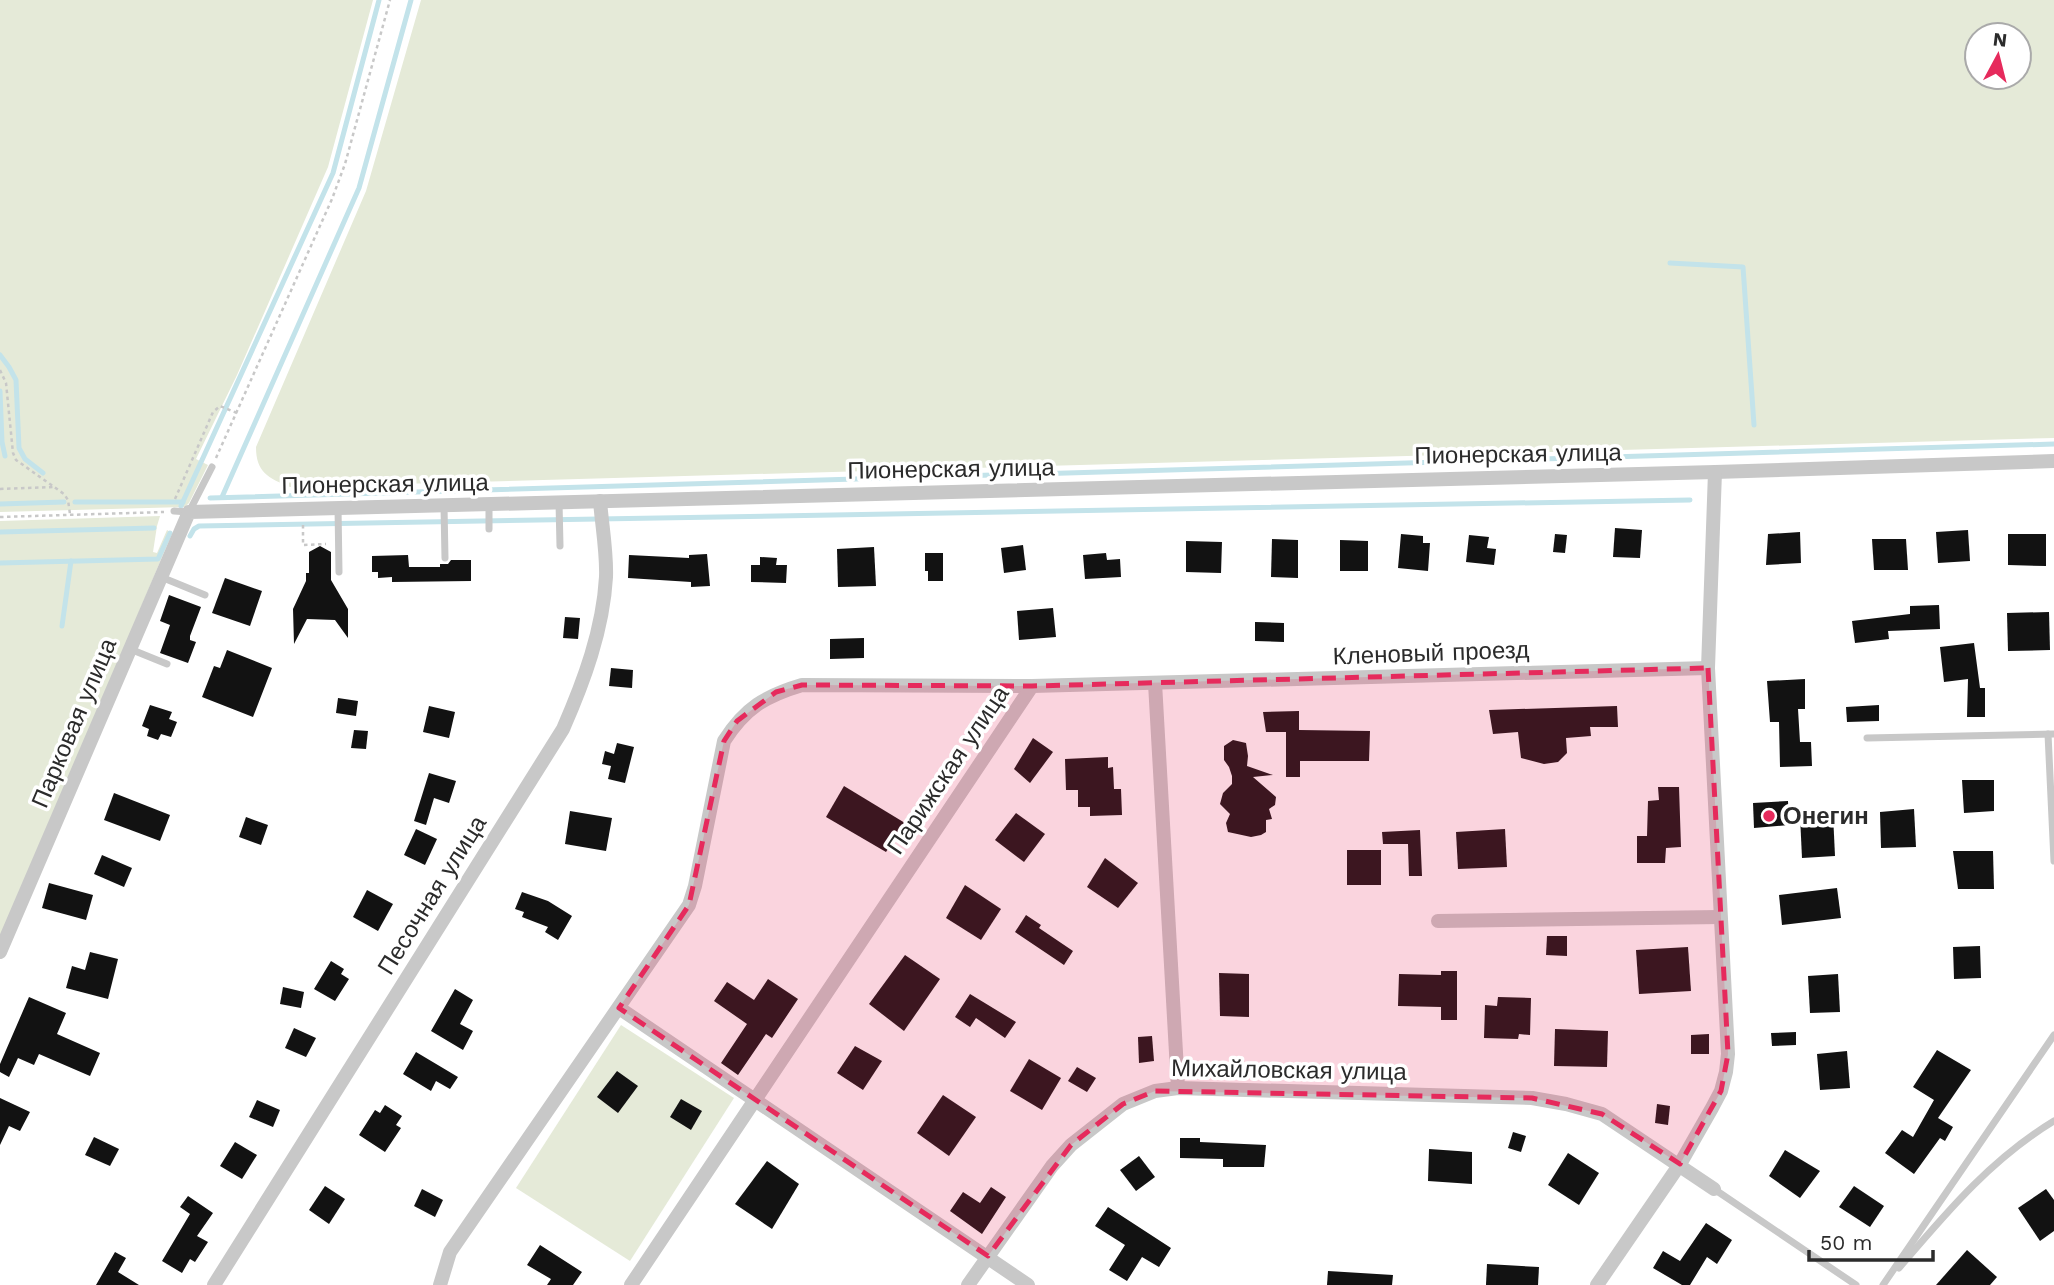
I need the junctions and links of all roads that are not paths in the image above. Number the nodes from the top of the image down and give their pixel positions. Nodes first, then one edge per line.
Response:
1 (2054, 461) edge
2 (212, 467) road end
3 (1715, 472) junction
4 (600, 501) junction
5 (559, 502) junction
6 (489, 504) junction
7 (444, 505) junction
8 (338, 507) junction
9 (178, 512) junction
10 (489, 529) dead end
11 (560, 546) dead end
12 (445, 558) dead end
13 (339, 572) dead end
14 (160, 577) junction
15 (205, 595) dead end
16 (130, 649) junction
17 (167, 664) dead end
18 (1708, 668) junction
19 (1155, 683) junction
20 (1031, 685) junction
21 (2051, 734) edge
22 (1867, 738) dead end
23 (2054, 861) edge
24 (1720, 917) junction
25 (1438, 920) dead end
26 (0, 952) edge
27 (619, 1008) junction
28 (2054, 1035) edge
29 (1178, 1088) junction
30 (756, 1099) junction
31 (2054, 1121) edge
32 (1680, 1164) junction
33 (1714, 1189) joint
34 (988, 1256) junction
35 (214, 1285) edge
36 (440, 1285) edge
37 (631, 1285) edge
38 (968, 1285) edge
39 (1028, 1285) edge
40 (1597, 1285) edge
41 (1856, 1285) edge
42 (1884, 1285) edge

1 - 3 street, Пионерская улица
2 - 9 lane
3 - 4 street, Пионерская улица
3 - 18 street
4 - 5 street, Пионерская улица
4 - 35 street, Песочная улица
5 - 6 street, Пионерская улица
5 - 11 lane
6 - 7 street, Пионерская улица
6 - 10 lane
7 - 8 street, Пионерская улица
7 - 12 lane
8 - 9 street, Пионерская улица
8 - 13 lane
9 - 14 street, Парковая улица
14 - 15 lane
14 - 16 street, Парковая улица
16 - 17 lane
16 - 26 street, Парковая улица
18 - 19 street, Кленовый проезд
18 - 24 street
19 - 20 street, Парижская улица
19 - 29 street
20 - 27 street
20 - 30 street, Парижская улица
21 - 22 lane
21 - 23 lane
24 - 25 street
24 - 32 street
27 - 30 street
27 - 36 street
28 - 42 lane
29 - 32 street, Михайловская улица
29 - 34 street, Михайловская улица
30 - 34 street
30 - 37 street, Парижская улица
31 - 42 lane
32 - 33 street, Михайловская улица
32 - 40 street
33 - 41 lane
34 - 38 street, Михайловская улица
34 - 39 street

